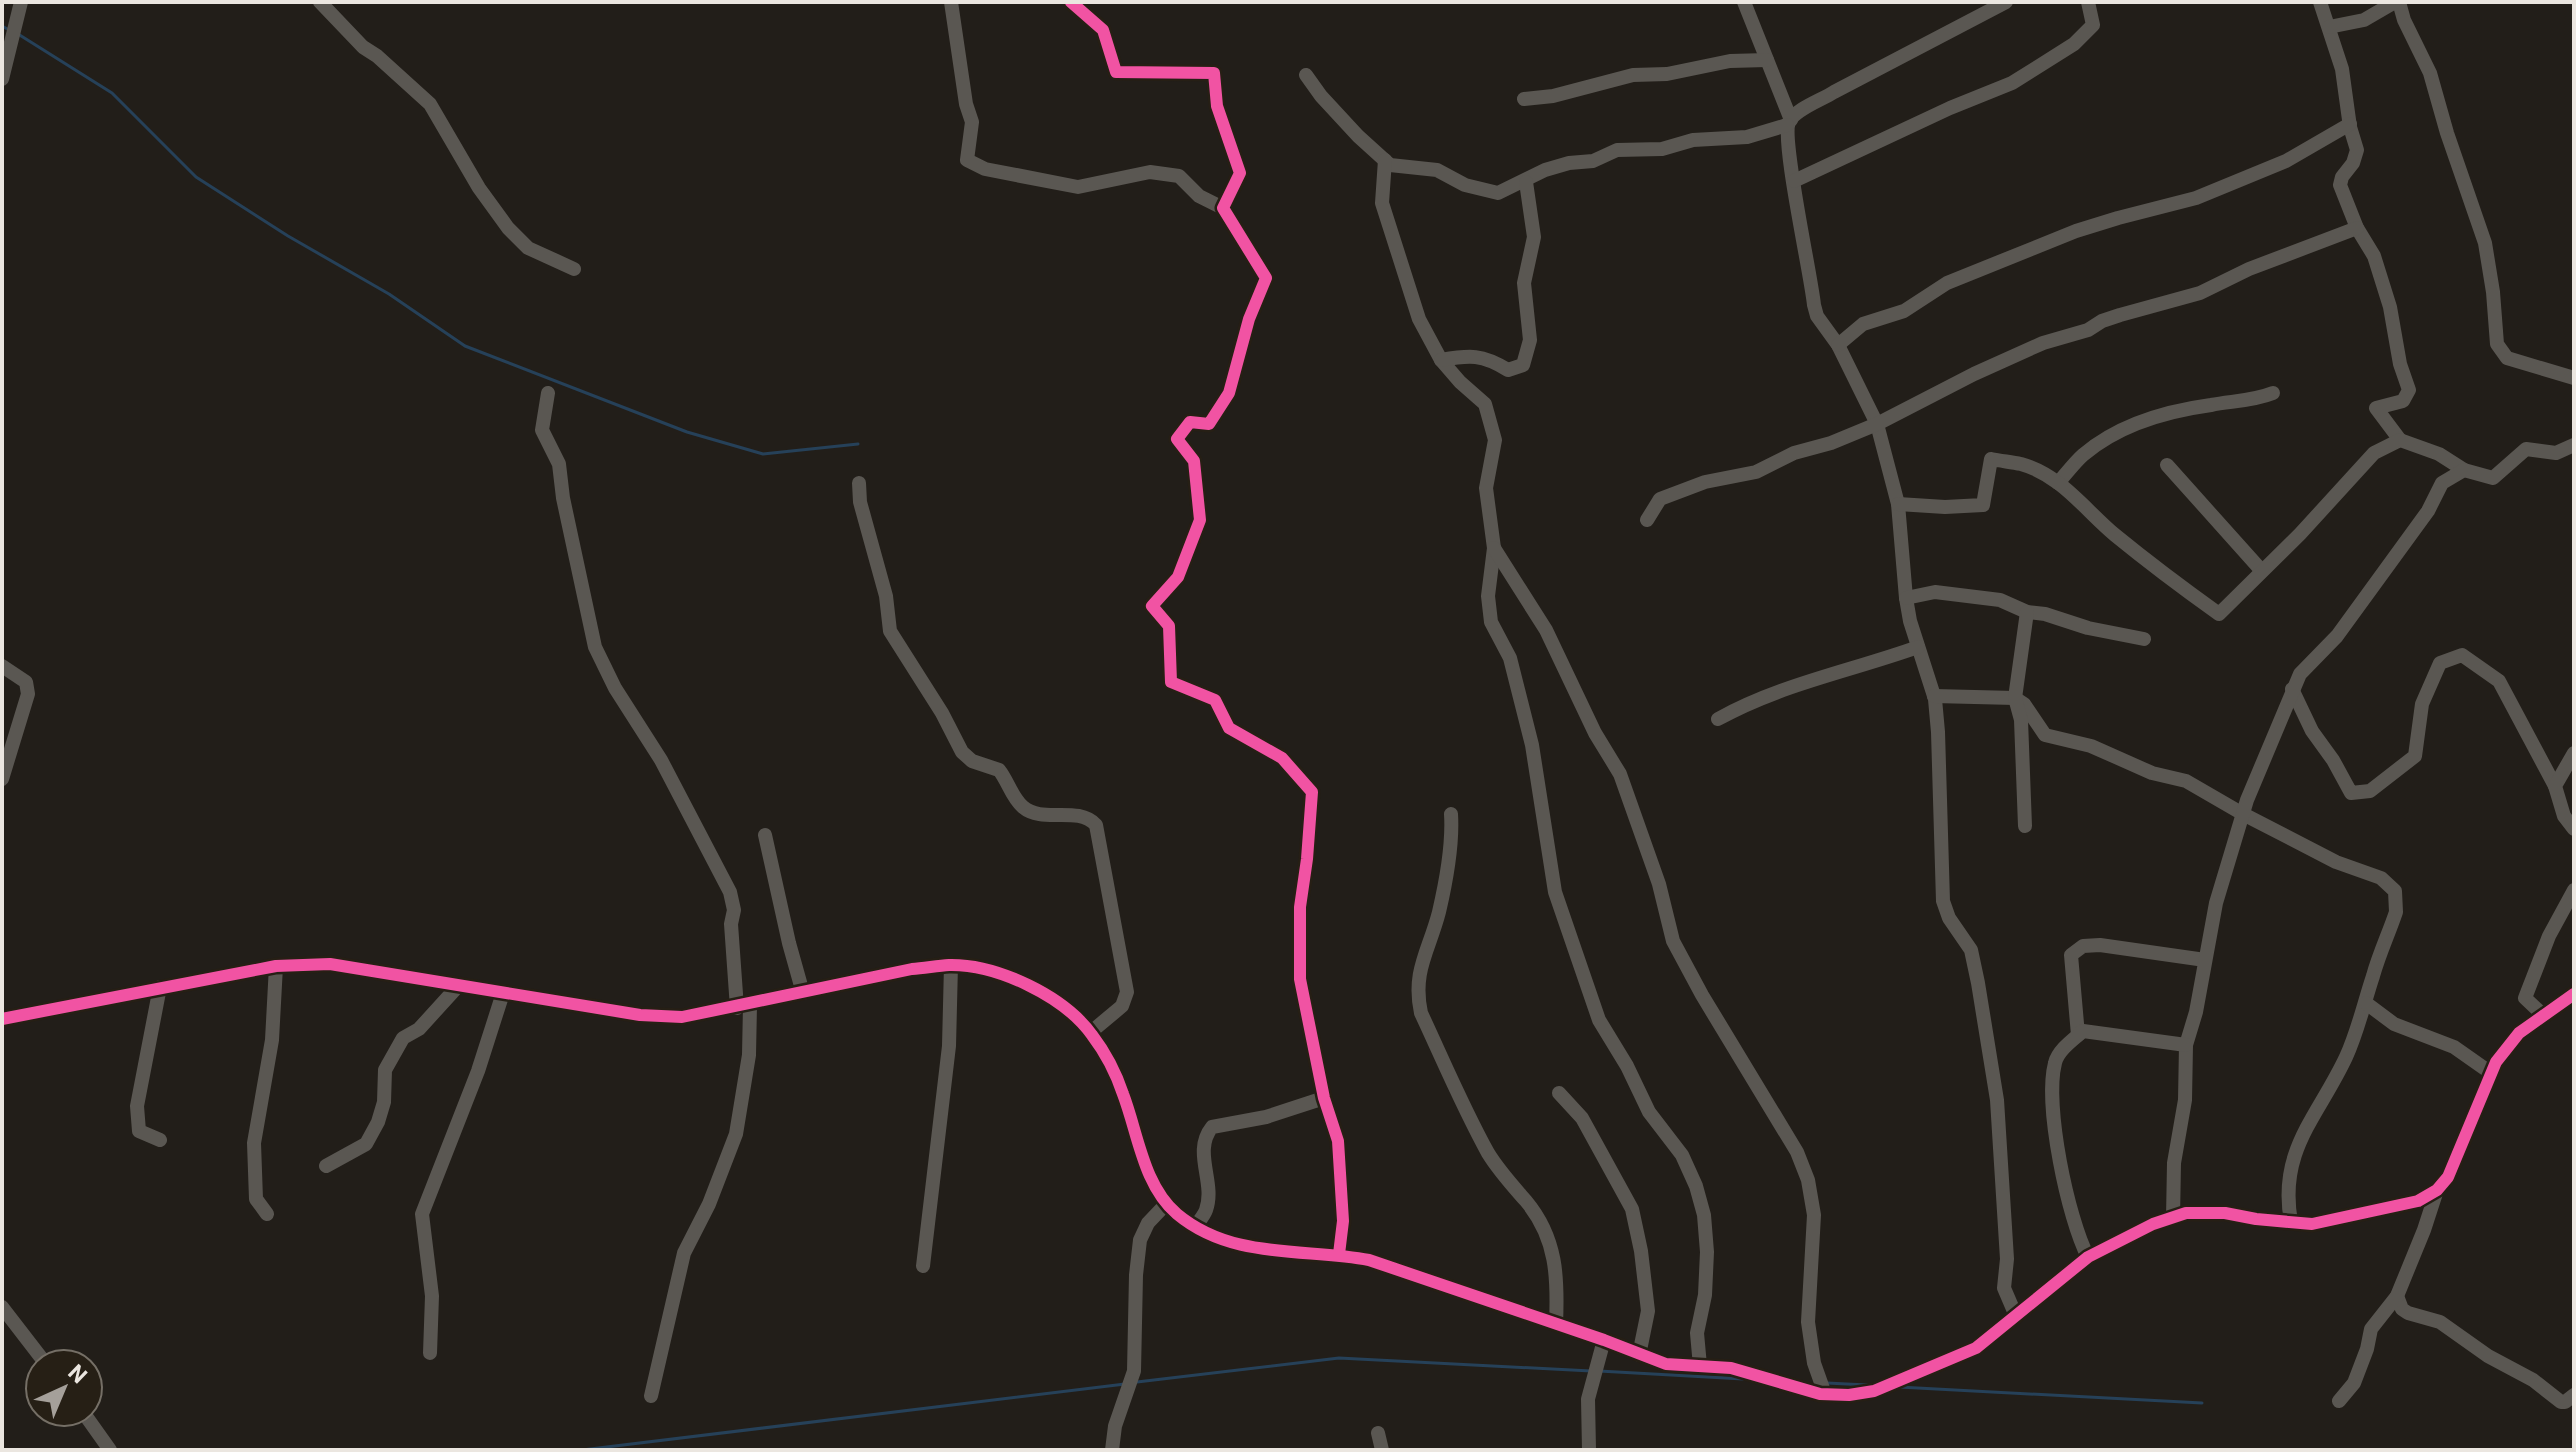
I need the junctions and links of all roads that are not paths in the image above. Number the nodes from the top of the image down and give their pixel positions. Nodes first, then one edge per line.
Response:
1 (21, 2) edge
2 (320, 2) edge
3 (951, 2) edge
4 (1071, 2) edge
5 (1744, 2) edge
6 (2006, 2) edge
7 (2088, 2) edge
8 (2320, 2) edge
9 (2397, 2) edge
10 (2329, 27) junction
11 (1767, 60) junction
12 (1306, 75) dead end
13 (2, 79) edge
14 (1524, 99) dead end
15 (1789, 122) junction
16 (2350, 124) junction
17 (1385, 160) junction
18 (1794, 181) junction
19 (1526, 182) junction
20 (1223, 208) junction
21 (2357, 228) junction
22 (574, 269) dead end
23 (1838, 345) junction
24 (1441, 360) junction
25 (2574, 378) edge
26 (548, 393) dead end
27 (2273, 393) dead end
28 (1877, 424) junction
29 (2400, 440) junction
30 (2574, 445) edge
31 (2167, 465) dead end
32 (2464, 470) junction
33 (859, 483) dead end
34 (2058, 483) junction
35 (1898, 504) junction
36 (1647, 520) dead end
37 (1494, 548) junction
38 (2261, 570) junction
39 (1906, 598) junction
40 (2027, 612) junction
41 (2144, 639) dead end
42 (1918, 647) junction
43 (2, 666) edge
44 (2292, 689) junction
45 (1934, 696) junction
46 (2015, 698) junction
47 (1718, 719) dead end
48 (2574, 753) edge
49 (2, 779) edge
50 (2555, 786) junction
51 (1451, 814) dead end
52 (2243, 814) junction
53 (2025, 826) dead end
54 (2574, 829) edge
55 (765, 835) dead end
56 (2574, 890) edge
57 (2205, 960) junction
58 (951, 965) junction
59 (276, 966) junction
60 (459, 985) junction
61 (160, 987) junction
62 (503, 993) junction
63 (803, 993) junction
64 (2574, 994) edge
65 (2366, 1003) junction
66 (744, 1006) junction
67 (2542, 1014) junction
68 (2, 1019) edge
69 (1091, 1032) junction
70 (2078, 1035) junction
71 (2186, 1045) junction
72 (2491, 1073) junction
73 (1559, 1093) dead end
74 (1324, 1098) junction
75 (160, 1140) dead end
76 (326, 1166) dead end
77 (2437, 1190) junction
78 (1167, 1203) junction
79 (267, 1214) dead end
80 (2173, 1218) junction
81 (2291, 1222) junction
82 (1195, 1227) junction
83 (1339, 1254) junction
84 (2088, 1257) junction
85 (923, 1266) dead end
86 (2397, 1296) junction
87 (2, 1307) edge
88 (2016, 1316) junction
89 (1556, 1324) junction
90 (1604, 1340) junction
91 (34, 1348) edge
92 (430, 1353) dead end
93 (1639, 1355) junction
94 (1700, 1366) junction
95 (1825, 1394) junction
96 (2574, 1395) edge
97 (651, 1396) dead end
98 (2339, 1401) dead end
99 (94, 1428) edge
100 (1378, 1433) dead end
101 (110, 1450) edge
102 (1112, 1450) edge
103 (1382, 1450) edge
104 (1589, 1450) edge

1 - 13 street
2 - 22 street
3 - 20 street
4 - 20 street
5 - 11 street
6 - 15 street
7 - 18 street
8 - 10 street
9 - 10 street
9 - 25 street
10 - 16 street
11 - 14 street
11 - 15 street
12 - 17 street
15 - 18 street
15 - 19 street
16 - 21 street
16 - 23 street
17 - 19 street
17 - 24 street
18 - 23 street
19 - 24 street
20 - 74 street
21 - 28 street
21 - 29 street
23 - 28 street
24 - 37 street
26 - 66 street
27 - 34 street
28 - 35 street
28 - 36 street
29 - 32 street
29 - 38 street
30 - 32 street
31 - 38 street
32 - 44 street
33 - 69 street
34 - 35 street
34 - 38 street
35 - 39 street
37 - 94 street
37 - 95 street
39 - 40 street
39 - 42 street
40 - 41 street
40 - 46 street
42 - 45 street
42 - 47 street
43 - 49 street
44 - 50 street
44 - 52 street
45 - 46 street
45 - 88 street
46 - 52 street
46 - 53 street
48 - 50 street
50 - 54 street
51 - 89 street
52 - 57 street
52 - 65 street
55 - 63 street
56 - 67 street
57 - 70 street
57 - 71 street
58 - 63 street
58 - 69 street
58 - 85 street
59 - 60 street
59 - 61 street
59 - 79 street
60 - 62 street
60 - 76 street
61 - 68 street
61 - 75 street
62 - 66 street
62 - 92 street
63 - 66 street
64 - 67 street
65 - 72 street
65 - 81 street
66 - 97 street
67 - 72 street
69 - 78 street
70 - 71 street
70 - 84 street
71 - 80 street
72 - 77 street
73 - 93 street
74 - 82 street
74 - 83 street
77 - 81 street
77 - 86 street
78 - 82 street
78 - 102 street
80 - 81 street
80 - 84 street
82 - 83 street
83 - 89 street
84 - 88 street
86 - 96 street
86 - 98 street
87 - 91 street
88 - 95 street
89 - 90 street
90 - 93 street
90 - 104 street
93 - 94 street
94 - 95 street
99 - 101 street
100 - 103 street

